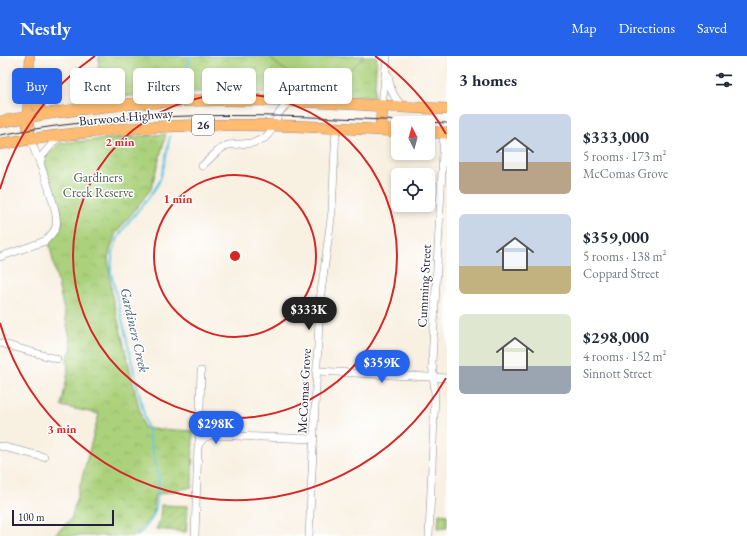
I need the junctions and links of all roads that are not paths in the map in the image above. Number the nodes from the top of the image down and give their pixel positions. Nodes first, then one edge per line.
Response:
1 (30, 56) edge
2 (387, 60) edge
3 (29, 68) edge
4 (264, 101) edge
5 (27, 104) edge
6 (34, 104) edge
7 (287, 104) edge
8 (336, 104) edge
9 (382, 106) junction
10 (403, 107) junction
11 (447, 109) edge
12 (46, 114) junction
13 (27, 117) junction
14 (0, 122) edge
15 (274, 125) junction
16 (336, 128) junction
17 (381, 130) junction
18 (391, 131) edge
19 (435, 132) edge
20 (446, 133) edge
21 (58, 137) junction
22 (30, 140) junction
23 (0, 144) edge
24 (40, 164) junction
25 (202, 166) dead end
26 (0, 257) edge
27 (0, 343) edge
28 (57, 359) dead end
29 (201, 371) dead end
30 (317, 371) junction
31 (435, 378) junction
32 (447, 378) edge
33 (314, 439) junction
34 (198, 445) junction
35 (0, 446) edge
36 (44, 457) dead end
37 (195, 536) edge
38 (309, 536) edge
39 (429, 536) edge

1 - 3 main road
2 - 9 street
2 - 10 street
4 - 12 highway, Burwood Highway / 26
5 - 13 main road
6 - 12 main road
7 - 15 street
8 - 9 highway, Burwood Highway / 26
9 - 10 highway, Burwood Highway / 26
9 - 17 highway
10 - 11 highway, Burwood Highway / 26
12 - 13 highway, Burwood Highway / 26
13 - 14 highway, Burwood Highway / 26
13 - 22 highway
15 - 16 highway, Burwood Highway / 26
15 - 21 highway, Burwood Highway / 26
15 - 25 street
16 - 17 highway, Burwood Highway / 26
16 - 30 street, McComas Grove
17 - 18 highway, Burwood Highway / 26
19 - 20 highway
20 - 31 street, Cumming Street
21 - 22 highway, Burwood Highway / 26
21 - 24 street
22 - 23 highway, Burwood Highway / 26
22 - 24 street
24 - 26 street
27 - 28 street
29 - 34 street
30 - 31 street
30 - 33 street, McComas Grove
31 - 32 street
31 - 39 street, Cumming Street
33 - 34 street
33 - 38 street, McComas Grove
34 - 37 street
35 - 36 street

